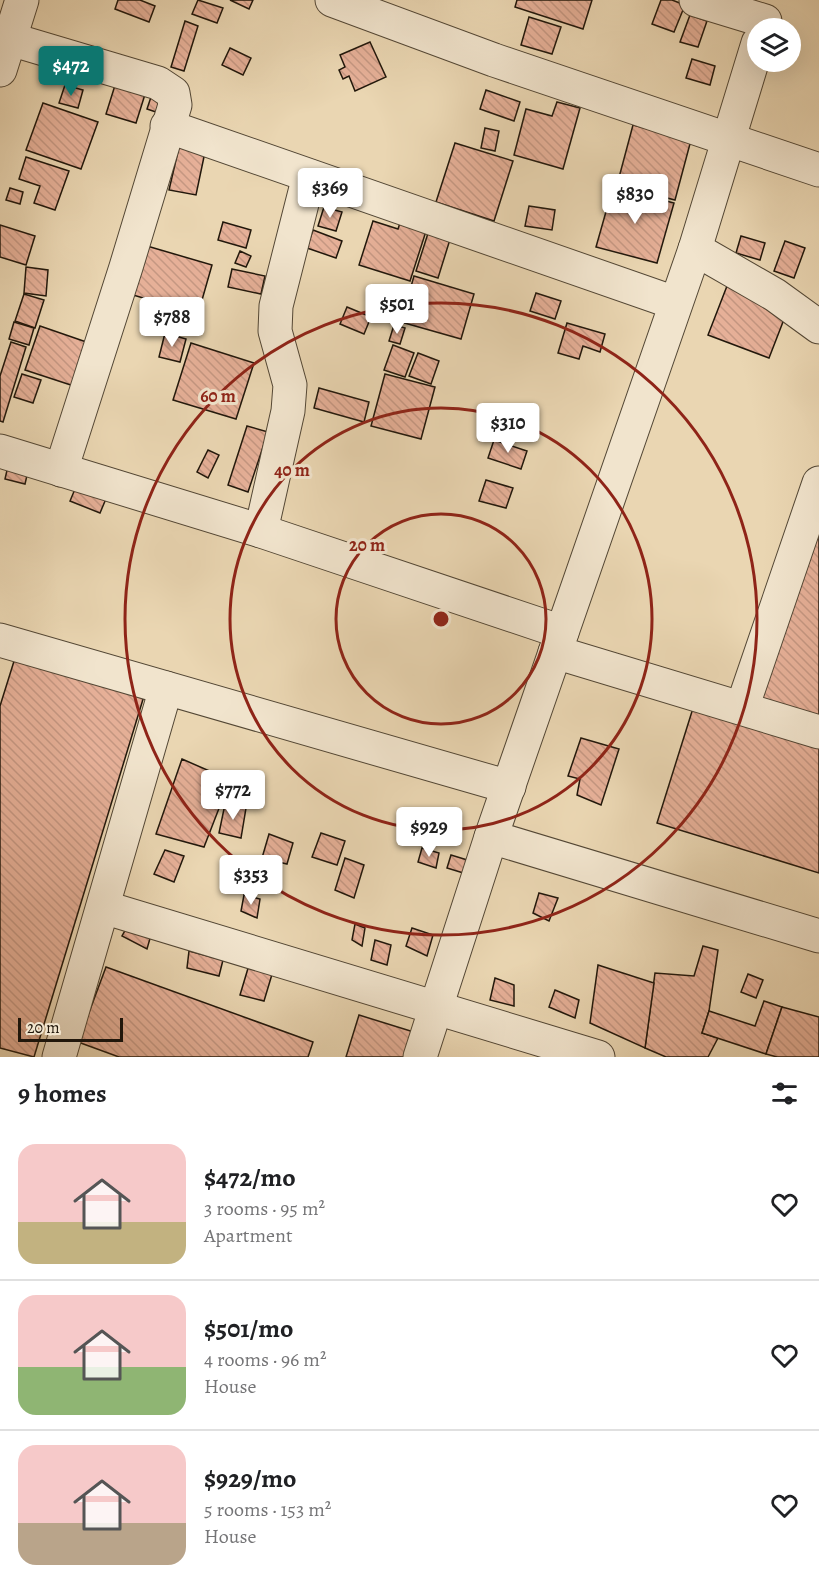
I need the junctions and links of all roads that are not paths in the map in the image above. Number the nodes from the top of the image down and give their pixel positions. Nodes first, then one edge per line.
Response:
1 (21, 0) edge
2 (332, 0) edge
3 (696, 0) edge
4 (749, 18) edge
5 (10, 39) junction
6 (0, 70) edge
7 (748, 72) edge
8 (167, 126) junction
9 (726, 140) junction
10 (819, 170) edge
11 (309, 176) junction
12 (695, 249) junction
13 (675, 303) junction
14 (819, 327) edge
15 (0, 451) edge
16 (61, 470) junction
17 (819, 483) edge
18 (261, 531) junction
19 (558, 642) junction
20 (2, 648) edge
21 (166, 688) junction
22 (742, 708) junction
23 (819, 732) edge
24 (509, 786) junction
25 (491, 837) junction
26 (103, 907) junction
27 (819, 936) edge
28 (436, 1008) junction
29 (59, 1057) edge
30 (420, 1057) edge
31 (598, 1057) edge

1 - 5 street
2 - 9 street
3 - 4 street
5 - 6 street
5 - 8 street
7 - 9 street
8 - 11 street
8 - 16 street
9 - 10 street
9 - 12 street
11 - 13 street
11 - 18 street
12 - 13 street
12 - 14 street
13 - 19 street
15 - 16 street
16 - 18 street
17 - 22 street
18 - 19 street
19 - 22 street
19 - 24 street
20 - 21 street
21 - 24 street
21 - 26 street
22 - 23 street
24 - 25 street
25 - 27 street
25 - 28 street
26 - 28 street
26 - 29 street
28 - 30 street
28 - 31 street

